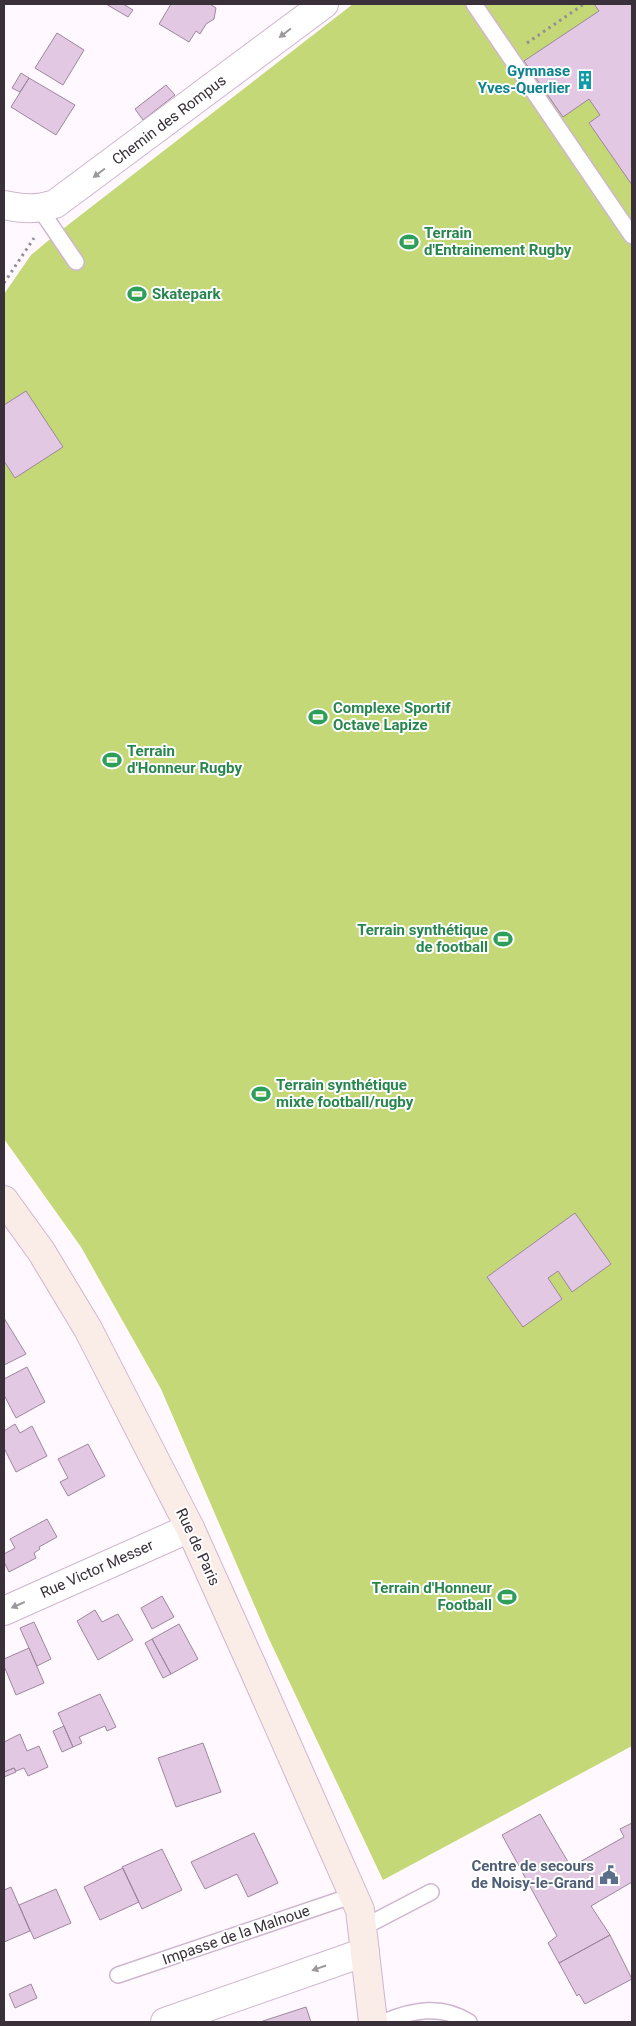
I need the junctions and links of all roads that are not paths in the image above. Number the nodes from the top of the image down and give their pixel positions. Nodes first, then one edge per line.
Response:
1 (324, 4) edge
2 (474, 4) edge
3 (24, 208) edge
4 (632, 236) edge
5 (76, 262) dead end
6 (4, 1200) edge
7 (190, 1528) junction
8 (4, 1611) edge
9 (431, 1892) dead end
10 (360, 1921) junction
11 (118, 1975) dead end
12 (165, 2022) edge
13 (374, 2022) edge
14 (384, 2022) edge
15 (469, 2022) edge

1 -> 3 street, Chemin des Rompus
2 - 4 lane
3 - 5 lane
6 - 7 main road, Rue de Paris
7 -> 8 street, Rue Victor Messer
7 - 10 main road, Rue de Paris
9 - 10 lane, Impasse de la Malnoue
10 - 11 lane, Impasse de la Malnoue
10 -> 12 street
10 - 13 main road, Rue de Paris
14 - 15 lane

